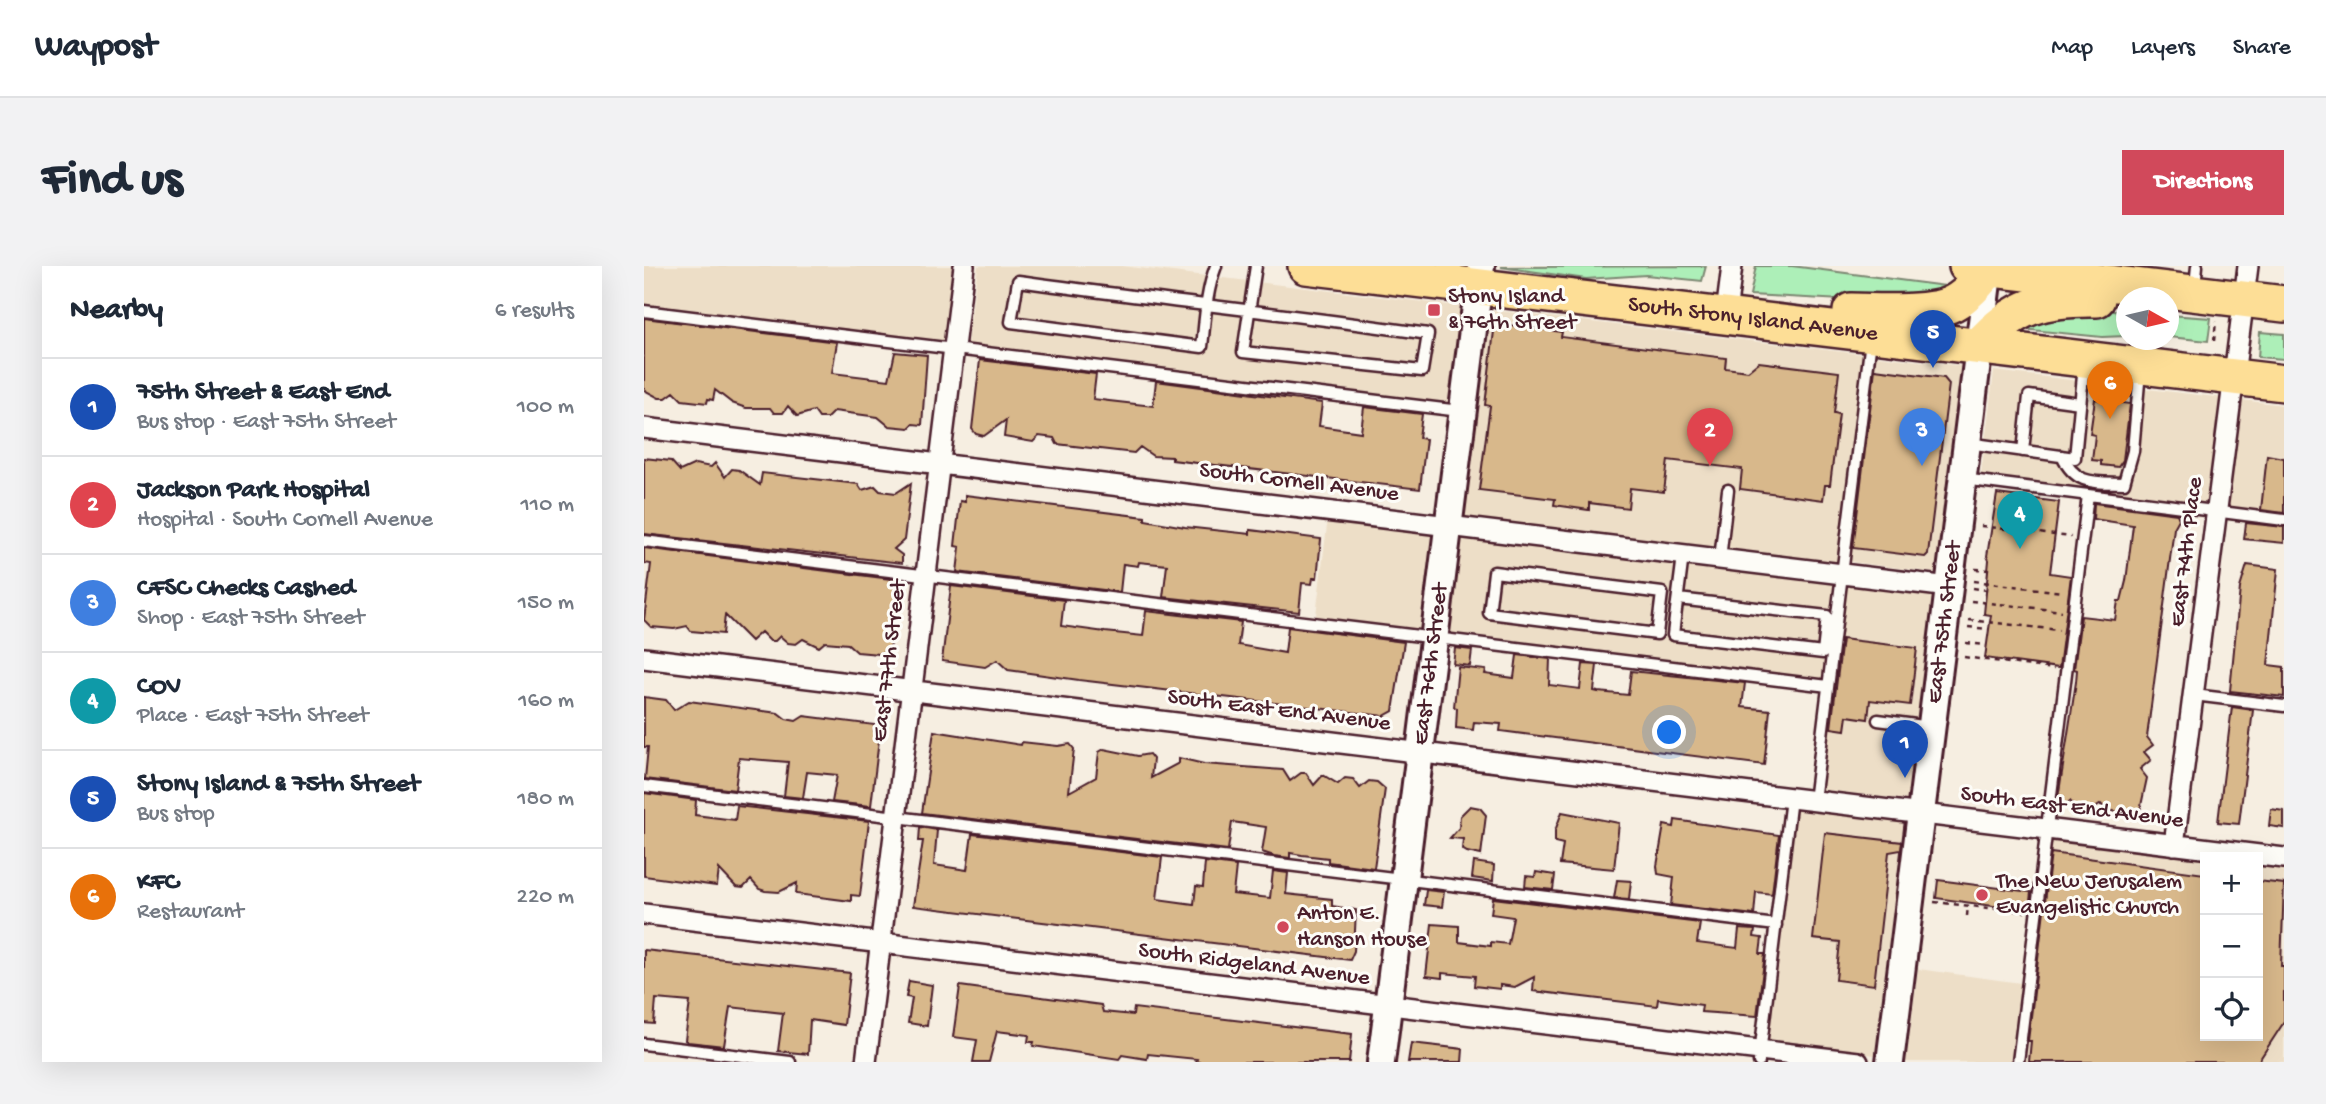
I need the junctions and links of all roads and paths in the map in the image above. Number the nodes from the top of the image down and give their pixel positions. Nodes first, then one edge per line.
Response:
1 (964, 266) edge
2 (1216, 266) edge
3 (1256, 266) edge
4 (1310, 266) edge
5 (1732, 266) edge
6 (1982, 267) edge
7 (2048, 271) edge
8 (1483, 273) edge
9 (2121, 281) junction
10 (2220, 288) edge
11 (2284, 304) edge
12 (1207, 306) junction
13 (644, 311) edge
14 (1250, 311) junction
15 (1726, 314) junction
16 (1825, 327) junction
17 (1872, 333) junction
18 (2214, 341) dead end
19 (1979, 346) junction
20 (954, 349) junction
21 (2085, 359) junction
22 (2141, 366) junction
23 (2234, 377) junction
24 (2284, 383) edge
25 (2080, 403) junction
26 (1463, 412) junction
27 (644, 428) edge
28 (1967, 443) junction
29 (2023, 451) junction
30 (2063, 456) junction
31 (940, 464) junction
32 (1963, 478) junction
33 (1728, 490) dead end
34 (2088, 495) junction
35 (2217, 511) junction
36 (2284, 520) edge
37 (2026, 523) dead end
38 (1448, 526) junction
39 (1981, 526) dead end
40 (2025, 531) junction
41 (2024, 538) dead end
42 (2083, 538) junction
43 (644, 541) edge
44 (1684, 555) junction
45 (1720, 559) junction
46 (1975, 569) dead end
47 (1990, 570) dead end
48 (1842, 574) junction
49 (926, 576) junction
50 (1967, 589) junction
51 (1987, 590) dead end
52 (2076, 594) junction
53 (1678, 599) junction
54 (1660, 611) junction
55 (1676, 613) junction
56 (2074, 613) junction
57 (1832, 617) junction
58 (1969, 620) dead end
59 (1968, 627) dead end
60 (1989, 629) dead end
61 (2072, 632) junction
62 (1434, 638) junction
63 (1966, 643) dead end
64 (1987, 645) dead end
65 (1964, 657) dead end
66 (644, 659) edge
67 (2067, 670) junction
68 (1829, 686) junction
69 (912, 691) junction
70 (2194, 695) junction
71 (2284, 706) edge
72 (1878, 720) dead end
73 (1931, 727) junction
74 (1420, 753) junction
75 (644, 786) edge
76 (1791, 798) junction
77 (1814, 801) junction
78 (1920, 814) junction
79 (896, 817) junction
80 (2047, 829) junction
81 (2175, 845) junction
82 (2284, 858) edge
83 (1404, 879) junction
84 (1934, 902) dead end
85 (1968, 905) junction
86 (2037, 913) junction
87 (644, 914) edge
88 (1967, 916) dead end
89 (1776, 925) junction
90 (880, 943) junction
91 (1388, 1007) junction
92 (644, 1044) edge
93 (1760, 1056) edge
94 (790, 1062) edge
95 (866, 1062) edge
96 (1381, 1062) edge
97 (1858, 1062) edge
98 (1890, 1062) edge
99 (2018, 1062) edge

1 - 20 street, East 77th Street
2 - 12 lane
3 - 14 lane
4 - 8 highway, South Stony Island Avenue
5 - 15 street
6 - 7 highway
6 - 16 highway
6 - 19 main road, East 75th Street
7 - 9 highway
8 - 15 highway, South Stony Island Avenue
8 - 26 main road, East 76th Street
9 - 10 highway
9 - 19 highway
10 - 11 highway
10 - 18 path
10 - 23 street, East 74th Place
12 - 12 lane
12 - 14 lane
13 - 20 lane
14 - 14 lane
15 - 16 highway, South Stony Island Avenue
16 - 17 highway, South Stony Island Avenue
17 - 19 highway, South Stony Island Avenue
17 - 48 lane
19 - 21 highway, South Stony Island Avenue
19 - 28 main road, East 75th Street
20 - 26 lane
20 - 31 street, East 77th Street
21 - 22 highway, South Stony Island Avenue
21 - 25 lane
22 - 23 highway, South Stony Island Avenue
22 - 30 lane
23 - 24 highway, South Stony Island Avenue
23 - 35 street, East 74th Place
25 - 29 lane
25 - 30 lane
26 - 38 main road, East 76th Street
27 - 31 street, South Cornell Avenue
28 - 29 lane
28 - 32 main road, East 75th Street
29 - 30 lane
31 - 38 street, South Cornell Avenue
31 - 49 street, East 77th Street
32 - 34 lane
32 - 50 main road, East 75th Street
33 - 45 lane
34 - 35 lane
34 - 42 lane
35 - 36 lane
35 - 70 street, East 74th Place
37 - 40 path
38 - 44 street, South Cornell Avenue
38 - 62 main road, East 76th Street
39 - 40 path
40 - 41 path
40 - 42 path
42 - 52 lane
43 - 49 lane
44 - 45 street, South Cornell Avenue
44 - 53 lane
45 - 48 street, South Cornell Avenue
46 - 47 path
48 - 50 street, South Cornell Avenue
48 - 57 lane
49 - 62 lane
49 - 69 street, East 77th Street
50 - 51 path
50 - 52 path
50 - 56 path
50 - 73 main road, East 75th Street
52 - 56 lane
53 - 55 lane
53 - 57 lane
54 - 54 lane
54 - 55 lane
55 - 57 lane
56 - 61 lane
57 - 68 lane
58 - 61 path
59 - 60 path
61 - 67 lane
62 - 68 lane
62 - 74 main road, East 76th Street
63 - 64 path
65 - 67 path
66 - 69 street, South East End Avenue
67 - 80 lane
68 - 77 lane
69 - 74 street, South East End Avenue
69 - 79 street, East 77th Street
70 - 71 lane
70 - 81 street, East 74th Place
72 - 73 lane
73 - 78 main road, East 75th Street
74 - 76 street, South East End Avenue
74 - 83 main road, East 76th Street
75 - 79 lane
76 - 77 street, South East End Avenue
76 - 89 lane
77 - 78 street, South East End Avenue
78 - 80 street, South East End Avenue
78 - 98 main road, East 75th Street
79 - 83 lane
79 - 90 street, East 77th Street
80 - 81 street, South East End Avenue
80 - 86 lane
81 - 82 street, South East End Avenue
83 - 89 lane
83 - 91 main road, East 76th Street
84 - 85 path
85 - 86 path
85 - 88 path
86 - 99 lane
87 - 90 street, South Ridgeland Avenue
89 - 93 lane
90 - 91 street, South Ridgeland Avenue
90 - 95 street, East 77th Street
91 - 93 street, South Ridgeland Avenue
91 - 96 main road, East 76th Street
92 - 94 lane
93 - 97 street, South Ridgeland Avenue

